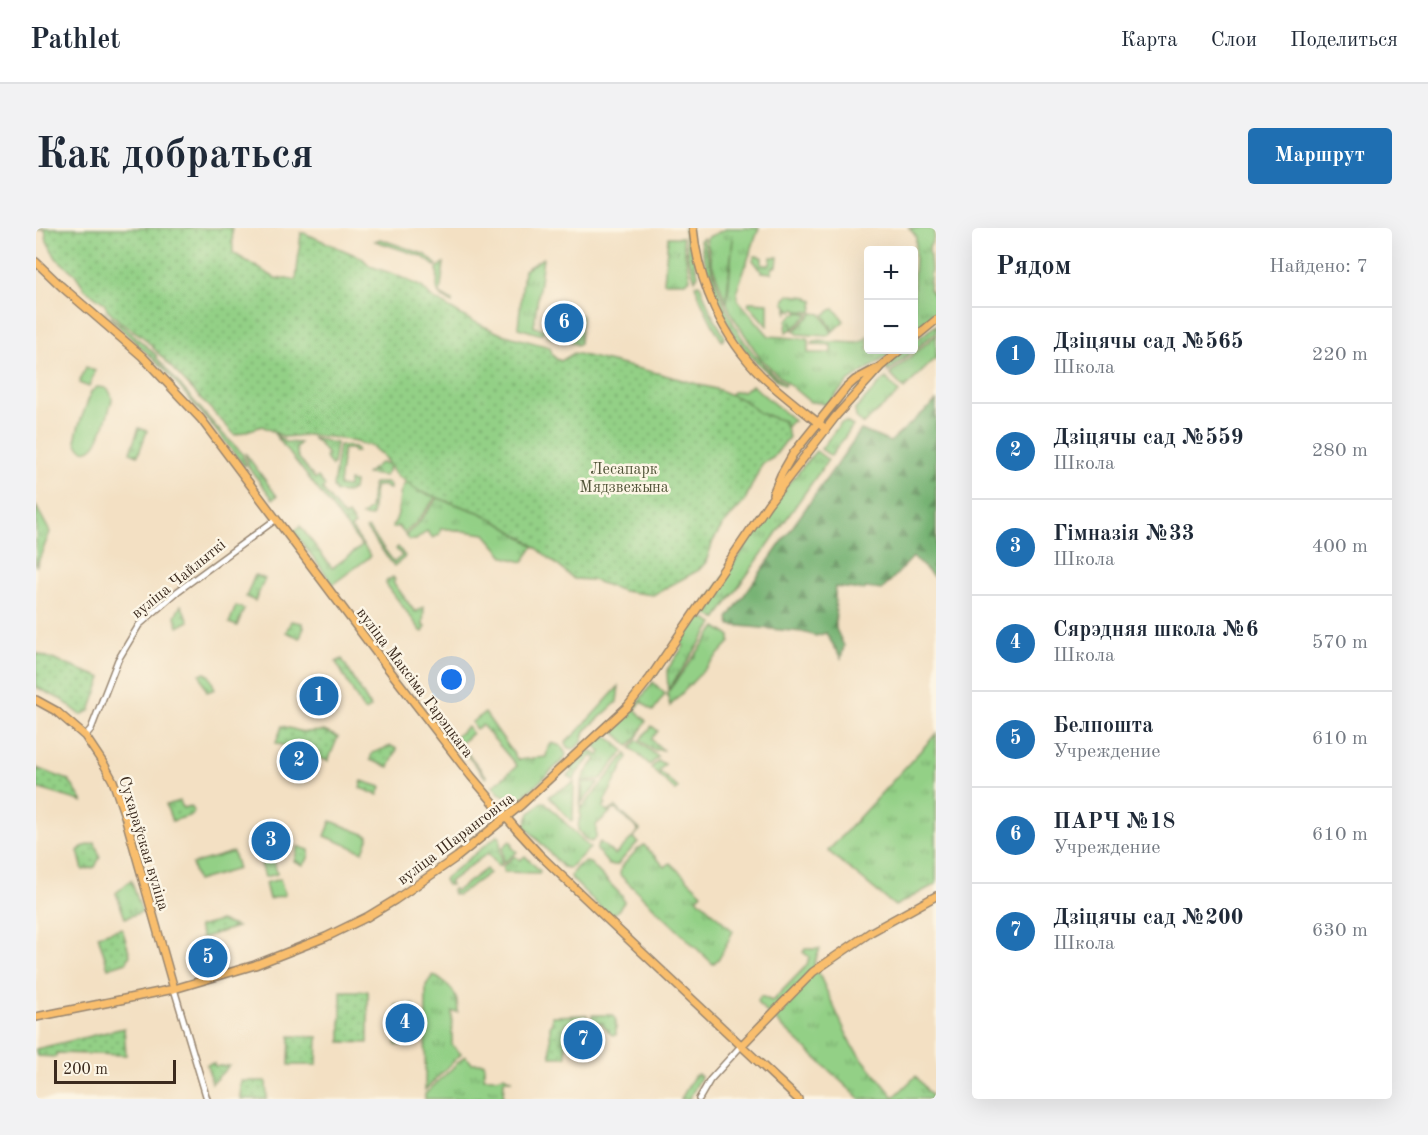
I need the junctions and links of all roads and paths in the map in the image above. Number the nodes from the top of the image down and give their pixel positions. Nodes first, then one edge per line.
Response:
1 (693, 228) edge
2 (36, 262) edge
3 (936, 320) edge
4 (918, 335) edge
5 (895, 354) edge
6 (881, 366) junction
7 (818, 423) junction
8 (826, 429) junction
9 (768, 504) junction
10 (275, 520) junction
11 (36, 700) edge
12 (86, 736) junction
13 (519, 807) junction
14 (506, 818) junction
15 (516, 829) junction
16 (936, 896) edge
17 (174, 989) junction
18 (36, 1017) edge
19 (741, 1046) junction
20 (207, 1099) edge
21 (699, 1099) edge
22 (798, 1099) edge

1 - 7 main road
2 - 10 main road, вуліца Максіма Гарэцкага
3 - 4 main road
5 - 6 main road, вуліца Шаранговіча
6 - 7 main road, вуліца Шаранговіча
6 - 8 main road, вуліца Шаранговіча
7 - 8 main road
7 - 9 main road, вуліца Шаранговіча
8 - 9 main road, вуліца Шаранговіча
9 - 13 main road, вуліца Шаранговіча
10 - 12 street, вуліца Чайлыткі
10 - 14 main road, вуліца Максіма Гарэцкага
11 - 12 main road, Сухараўская вуліца
12 - 17 main road, Сухараўская вуліца
13 - 14 main road, вуліца Шаранговіча
13 - 15 main road
14 - 15 main road, вуліца Максіма Гарэцкага
14 - 17 main road, вуліца Шаранговіча
15 - 19 main road, вуліца Максіма Гарэцкага
16 - 19 main road
17 - 18 main road, вуліца Шаранговіча
17 - 20 street
19 - 21 street
19 - 22 main road, вуліца Максіма Гарэцкага

